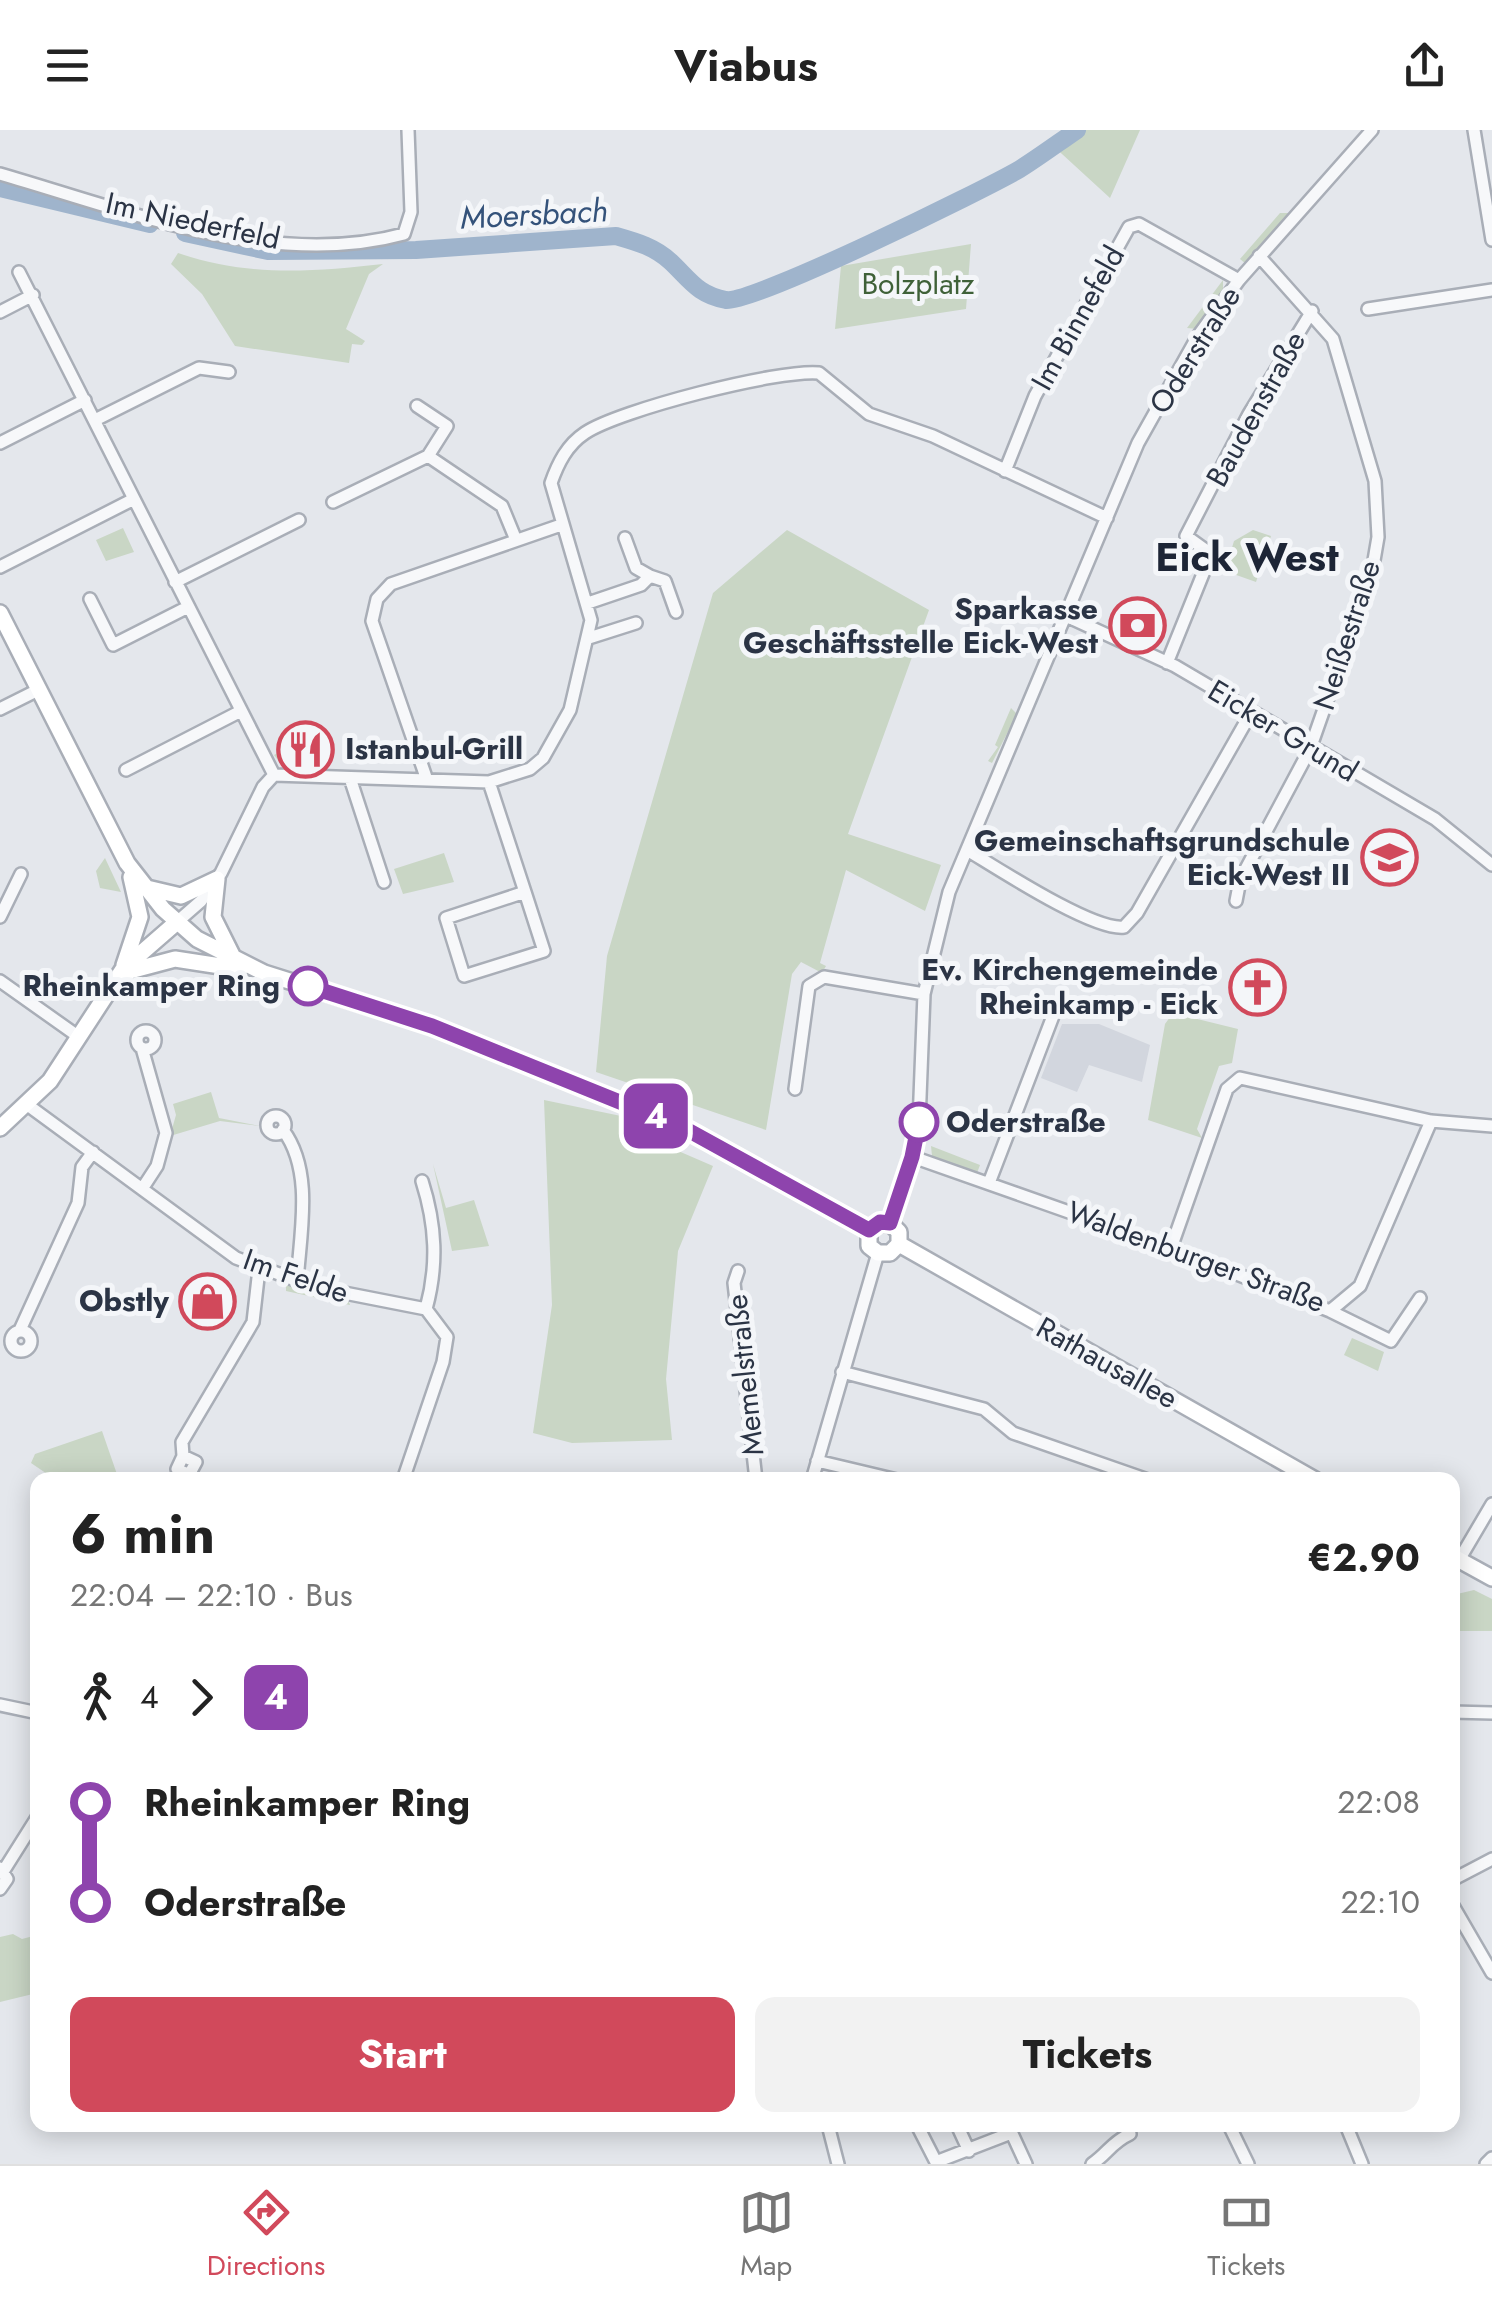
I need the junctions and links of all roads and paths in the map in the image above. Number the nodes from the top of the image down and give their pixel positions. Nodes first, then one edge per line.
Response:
1 (408, 130) edge
2 (1372, 130) edge
3 (1474, 130) edge
4 (0, 174) edge
5 (1492, 240) edge
6 (1259, 256) junction
7 (19, 272) dead end
8 (1239, 280) junction
9 (1492, 290) edge
10 (33, 296) junction
11 (1368, 308) dead end
12 (1312, 311) junction
13 (0, 312) edge
14 (229, 372) dead end
15 (86, 400) junction
16 (416, 406) dead end
17 (96, 420) junction
18 (0, 443) edge
19 (428, 456) junction
20 (1005, 471) junction
21 (134, 499) junction
22 (333, 502) dead end
23 (1107, 518) junction
24 (298, 520) dead end
25 (561, 525) junction
26 (625, 538) dead end
27 (516, 540) junction
28 (0, 567) edge
29 (650, 576) junction
30 (176, 582) junction
31 (90, 599) dead end
32 (588, 603) junction
33 (188, 606) junction
34 (676, 612) dead end
35 (0, 614) edge
36 (1064, 615) junction
37 (636, 623) dead end
38 (589, 638) junction
39 (1168, 662) junction
40 (38, 690) junction
41 (0, 708) edge
42 (1252, 711) junction
43 (241, 712) junction
44 (1310, 749) junction
45 (126, 770) dead end
46 (274, 775) junction
47 (350, 778) junction
48 (427, 780) junction
49 (489, 782) junction
50 (967, 850) junction
51 (127, 864) junction
52 (1492, 865) edge
53 (21, 874) dead end
54 (217, 879) junction
55 (384, 882) dead end
56 (144, 886) junction
57 (525, 892) junction
58 (1236, 901) dead end
59 (0, 916) edge
60 (177, 922) junction
61 (236, 960) junction
62 (119, 973) junction
63 (264, 973) junction
64 (0, 981) edge
65 (924, 994) junction
66 (1053, 1016) dead end
67 (78, 1037) junction
68 (142, 1048) dead end
69 (795, 1089) dead end
70 (29, 1106) junction
71 (1431, 1121) junction
72 (1492, 1126) edge
73 (0, 1128) edge
74 (283, 1130) dead end
75 (93, 1152) junction
76 (912, 1157) junction
77 (422, 1181) dead end
78 (989, 1183) junction
79 (142, 1189) junction
80 (890, 1223) junction
81 (869, 1230) junction
82 (899, 1244) junction
83 (1171, 1248) junction
84 (878, 1253) junction
85 (258, 1269) junction
86 (738, 1271) dead end
87 (298, 1282) junction
88 (1420, 1298) dead end
89 (426, 1309) junction
90 (1330, 1312) junction
91 (20, 1330) dead end
92 (842, 1372) junction
93 (183, 1456) dead end
94 (817, 1461) junction
95 (406, 1472) edge
96 (755, 1472) edge
97 (814, 1472) edge
98 (863, 1472) edge
99 (1125, 1472) edge
100 (1301, 1472) edge
101 (1492, 1504) edge
102 (1460, 1552) edge
103 (1460, 1560) edge
104 (1492, 1578) edge
105 (0, 1704) edge
106 (30, 1711) edge
107 (1460, 1712) edge
108 (1492, 1712) edge
109 (30, 1828) edge
110 (1492, 1859) edge
111 (2, 1869) edge
112 (1460, 1876) edge
113 (0, 1890) edge
114 (1460, 1918) edge
115 (1492, 1973) edge
116 (830, 2132) edge
117 (921, 2132) edge
118 (960, 2132) edge
119 (1004, 2132) edge
120 (1011, 2132) edge
121 (1232, 2132) edge
122 (1349, 2132) edge
123 (1130, 2134) dead end
124 (969, 2151) junction
125 (1492, 2158) edge
126 (838, 2164) edge
127 (1026, 2164) edge
128 (1092, 2164) edge
129 (1248, 2164) edge
130 (1362, 2164) edge
131 (1486, 2164) edge

1 - 4 street, Im Niederfeld
2 - 6 street, Oderstraße
3 - 5 street
6 - 8 street, Oderstraße
6 - 12 street, Neißestraße
7 - 10 street
8 - 20 street, Im Binnefeld
8 - 23 street, Oderstraße
9 - 11 street
10 - 13 street
10 - 15 street
12 - 39 street, Baudenstraße
12 - 44 street, Neißestraße
14 - 17 street
15 - 17 street
15 - 18 street
16 - 19 street
17 - 21 street
19 - 22 street
19 - 27 street
20 - 23 street
20 - 25 street
21 - 28 street
21 - 30 street
23 - 36 street, Oderstraße
24 - 30 street
25 - 27 street
25 - 32 street
26 - 29 street
27 - 48 street
29 - 32 street
29 - 34 street
30 - 33 street
31 - 33 street
32 - 38 street
33 - 43 street
35 - 40 street
36 - 39 street, Eicker Grund
36 - 50 street, Oderstraße
37 - 38 street
38 - 49 street
39 - 42 street, Eicker Grund
40 - 41 street
40 - 51 street
42 - 44 street, Eicker Grund
42 - 50 street
43 - 45 street
43 - 46 street
44 - 52 street, Eicker Grund
44 - 58 street, Neißestraße
46 - 47 street
46 - 54 street
47 - 48 street
47 - 55 street
48 - 49 street
49 - 57 street
50 - 65 street, Oderstraße
51 - 56 street
51 - 62 street
53 - 59 street
54 - 56 street
54 - 60 street
54 - 61 street
56 - 60 street
57 - 57 street
60 - 61 street
60 - 62 street
61 - 63 street
62 - 63 street
62 - 67 street
63 - 81 street
64 - 67 street
65 - 69 street
65 - 76 street, Oderstraße
66 - 78 street
67 - 70 street
68 - 79 street
70 - 73 street
70 - 75 street, Im Felde
71 - 72 street
71 - 83 street
71 - 90 street, Waldenburger Straße
74 - 87 street
75 - 79 street, Im Felde
75 - 91 street
76 - 78 street, Waldenburger Straße
76 - 80 street, Oderstraße
77 - 89 street
78 - 83 street, Waldenburger Straße
79 - 85 street, Im Felde
80 - 81 street
80 - 82 street
81 - 84 street
82 - 84 street
82 - 100 street, Rathausallee
83 - 90 street, Waldenburger Straße
84 - 92 street
85 - 87 street, Im Felde
85 - 93 street
86 - 96 street, Memelstraße
87 - 89 street, Im Felde
88 - 90 street
89 - 95 street
92 - 94 street
92 - 99 street
94 - 97 street
94 - 98 street
101 - 102 street
103 - 104 street
105 - 106 street
107 - 108 street
109 - 111 street
110 - 112 street
111 - 113 street
114 - 115 street
116 - 126 street
117 - 124 street
118 - 124 street
119 - 124 street
120 - 127 street
121 - 129 street
122 - 130 street
123 - 128 street
125 - 131 street

